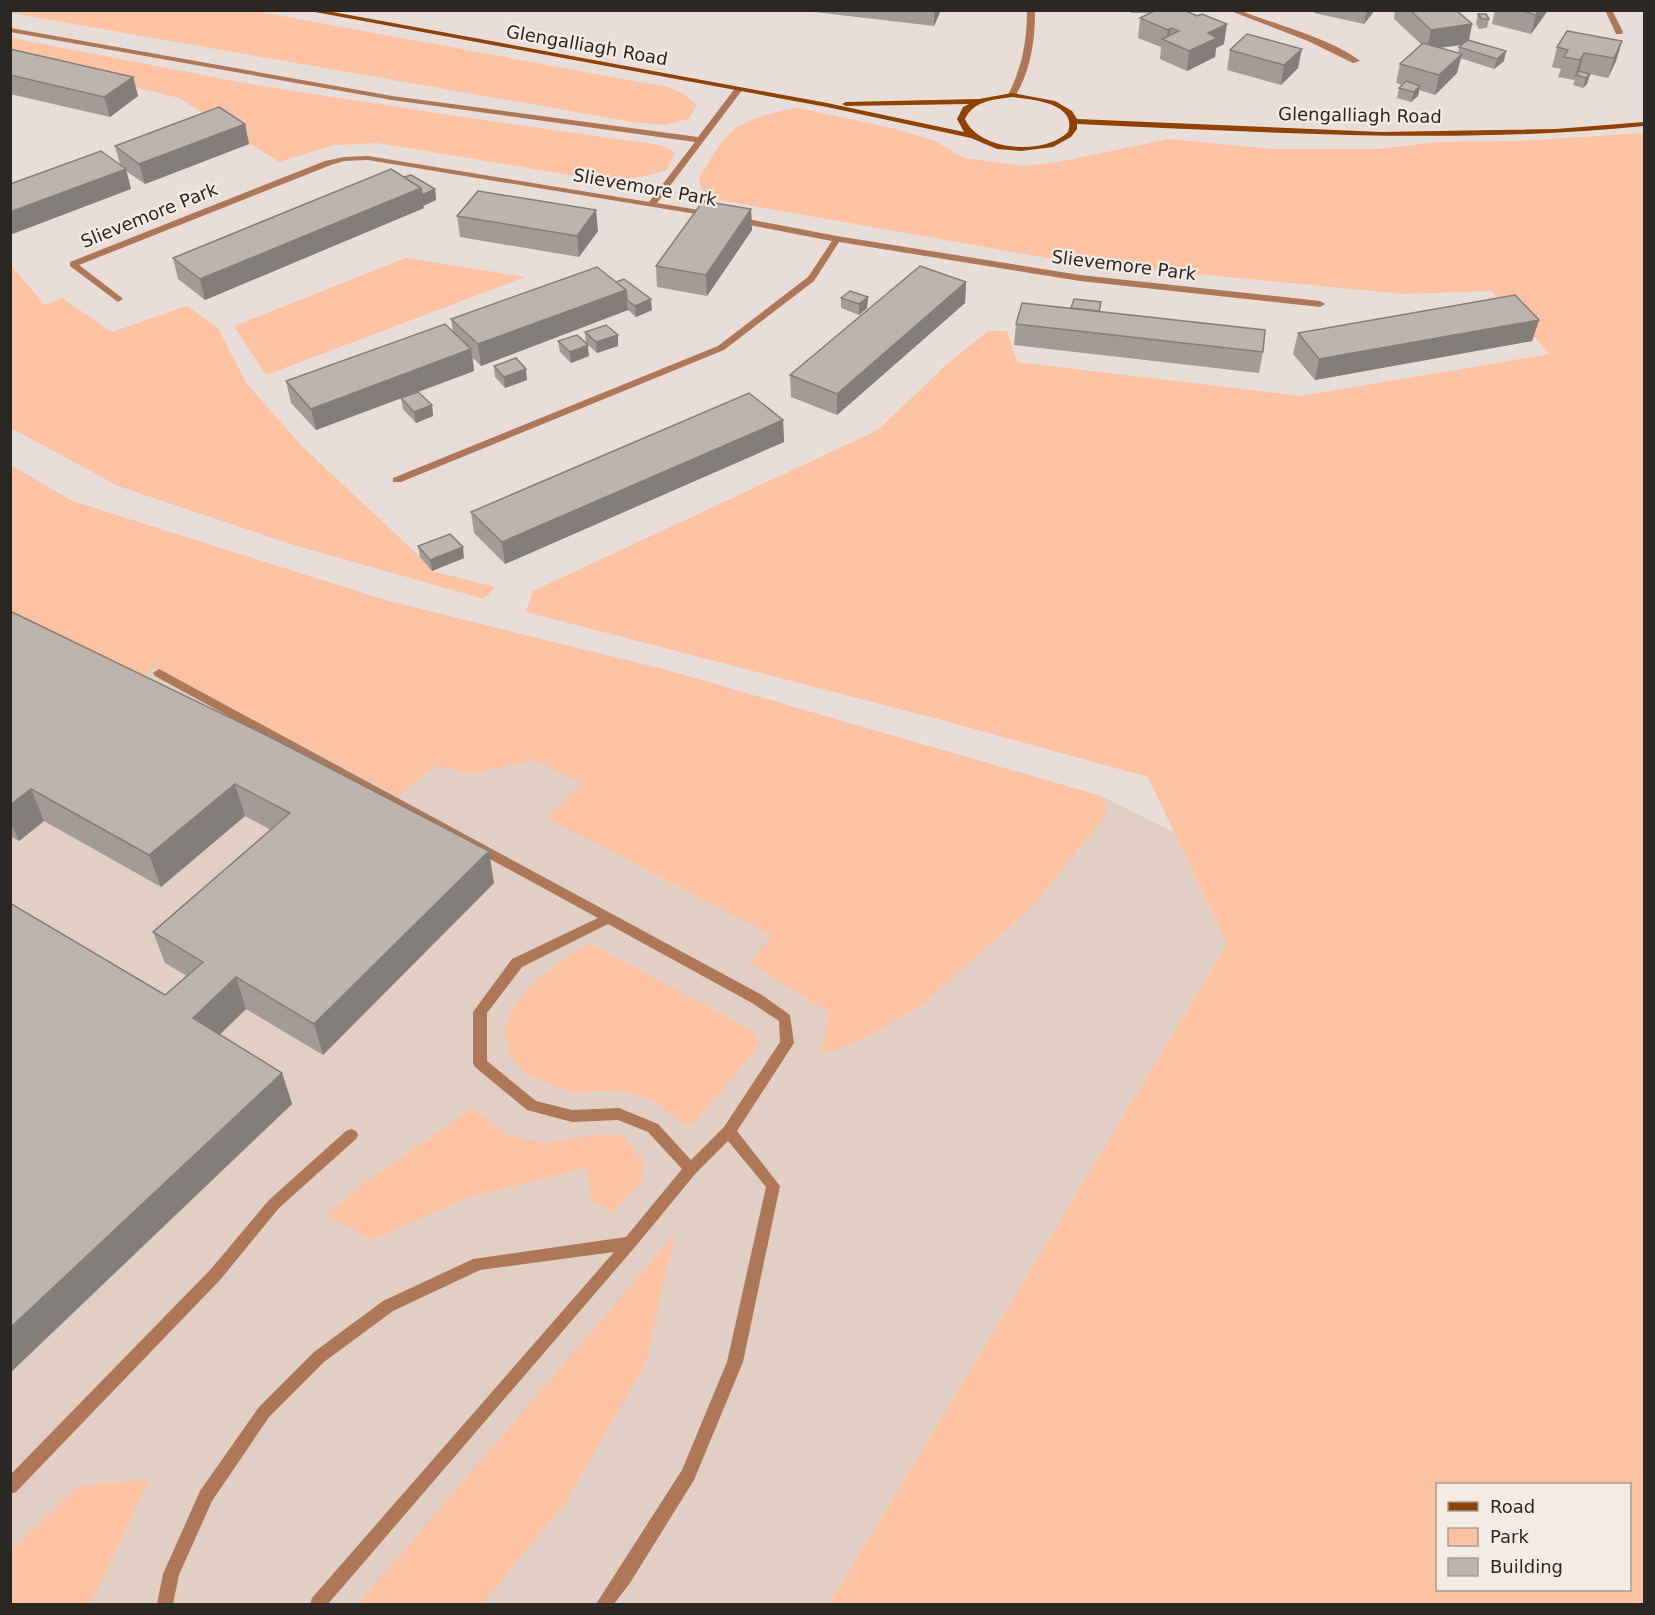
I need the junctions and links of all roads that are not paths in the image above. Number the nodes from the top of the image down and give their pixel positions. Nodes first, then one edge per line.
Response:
1 (307, 10) edge
2 (1031, 10) edge
3 (1231, 10) edge
4 (1608, 10) edge
5 (10, 30) edge
6 (1619, 32) dead end
7 (1356, 61) dead end
8 (739, 89) junction
9 (1012, 95) junction
10 (980, 100) junction
11 (827, 105) junction
12 (1074, 121) junction
13 (1644, 124) edge
14 (970, 136) junction
15 (700, 140) junction
16 (652, 204) junction
17 (837, 239) junction
18 (118, 299) dead end
19 (1320, 304) dead end
20 (397, 480) dead end
21 (159, 672) dead end
22 (609, 918) junction
23 (729, 1131) junction
24 (351, 1135) dead end
25 (691, 1169) junction
26 (630, 1243) junction
27 (10, 1487) edge
28 (165, 1605) edge
29 (318, 1605) edge
30 (604, 1605) edge

1 - 8 main road, Glengalliagh Road
2 - 9 street
3 - 7 street
4 - 6 street
5 - 15 street
8 - 11 main road, Glengalliagh Road
8 - 15 street
9 - 10 main road, Glengalliagh Road
9 - 12 main road, Glengalliagh Road
10 - 11 main road, Glengalliagh Road
10 - 14 main road
11 - 14 main road, Glengalliagh Road
12 - 13 main road, Glengalliagh Road
12 - 14 main road, Glengalliagh Road
15 - 16 street
16 - 17 street, Slievemore Park
16 - 18 street, Slievemore Park
17 - 19 street, Slievemore Park
17 - 20 street
21 - 22 street
22 - 23 street
22 - 25 street
23 - 25 street
23 - 30 street
24 - 27 street
25 - 26 street
26 - 28 street
26 - 29 street

